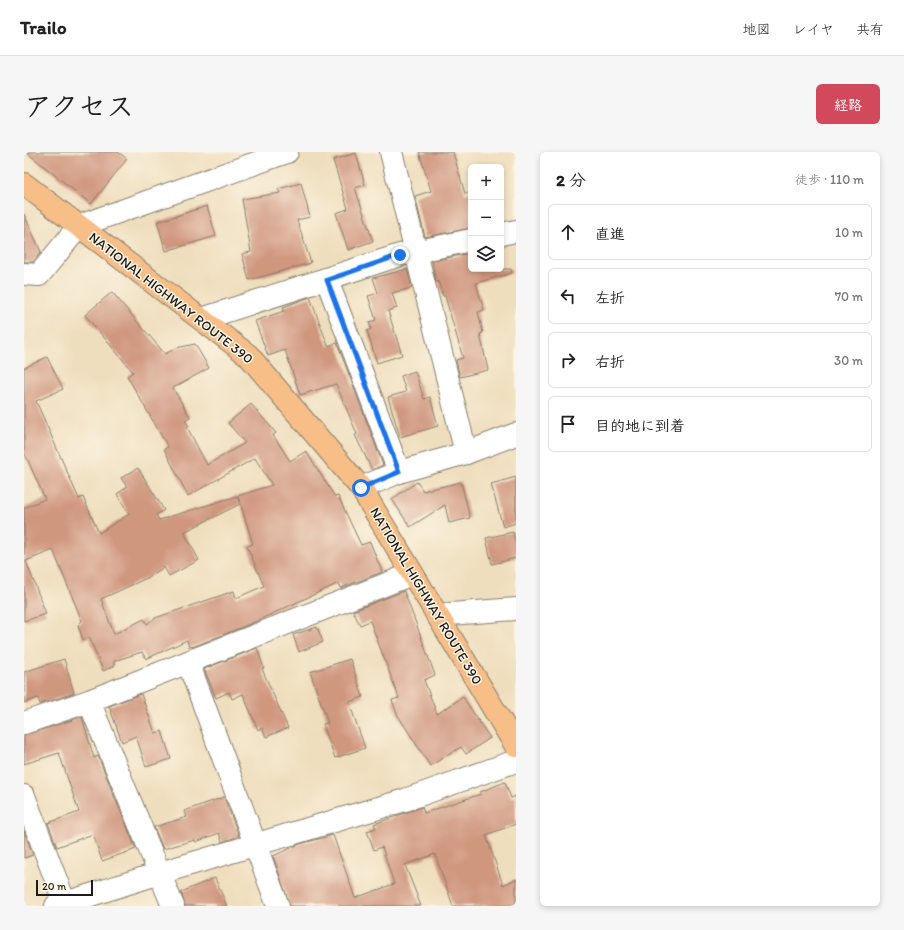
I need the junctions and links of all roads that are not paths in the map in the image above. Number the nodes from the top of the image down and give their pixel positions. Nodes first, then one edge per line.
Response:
1 (287, 152) edge
2 (390, 152) edge
3 (24, 184) edge
4 (79, 226) junction
5 (516, 231) edge
6 (504, 233) edge
7 (468, 241) edge
8 (415, 251) junction
9 (24, 274) edge
10 (327, 280) junction
11 (202, 319) junction
12 (516, 434) edge
13 (466, 453) junction
14 (399, 472) junction
15 (361, 488) junction
16 (412, 574) junction
17 (516, 609) edge
18 (438, 615) junction
19 (188, 662) junction
20 (89, 701) junction
21 (24, 723) edge
22 (516, 746) edge
23 (516, 761) edge
24 (24, 796) edge
25 (256, 844) junction
26 (160, 873) junction
27 (63, 905) edge
28 (173, 906) edge
29 (278, 906) edge

1 - 4 street
2 - 8 street
3 - 4 highway, NATIONAL HIGHWAY ROUTE 390
4 - 9 street
4 - 11 highway, NATIONAL HIGHWAY ROUTE 390
5 - 6 street
7 - 8 street
8 - 10 street
8 - 13 street
10 - 11 street
10 - 14 street
11 - 15 highway, NATIONAL HIGHWAY ROUTE 390
12 - 13 street
13 - 14 street
14 - 15 street
15 - 16 highway, NATIONAL HIGHWAY ROUTE 390
16 - 18 highway, NATIONAL HIGHWAY ROUTE 390
16 - 19 street
17 - 18 street
18 - 22 highway, NATIONAL HIGHWAY ROUTE 390
19 - 20 street
19 - 25 street
20 - 21 street
20 - 26 street
23 - 25 street
24 - 27 street
25 - 26 street
25 - 29 street
26 - 27 street
26 - 28 street

